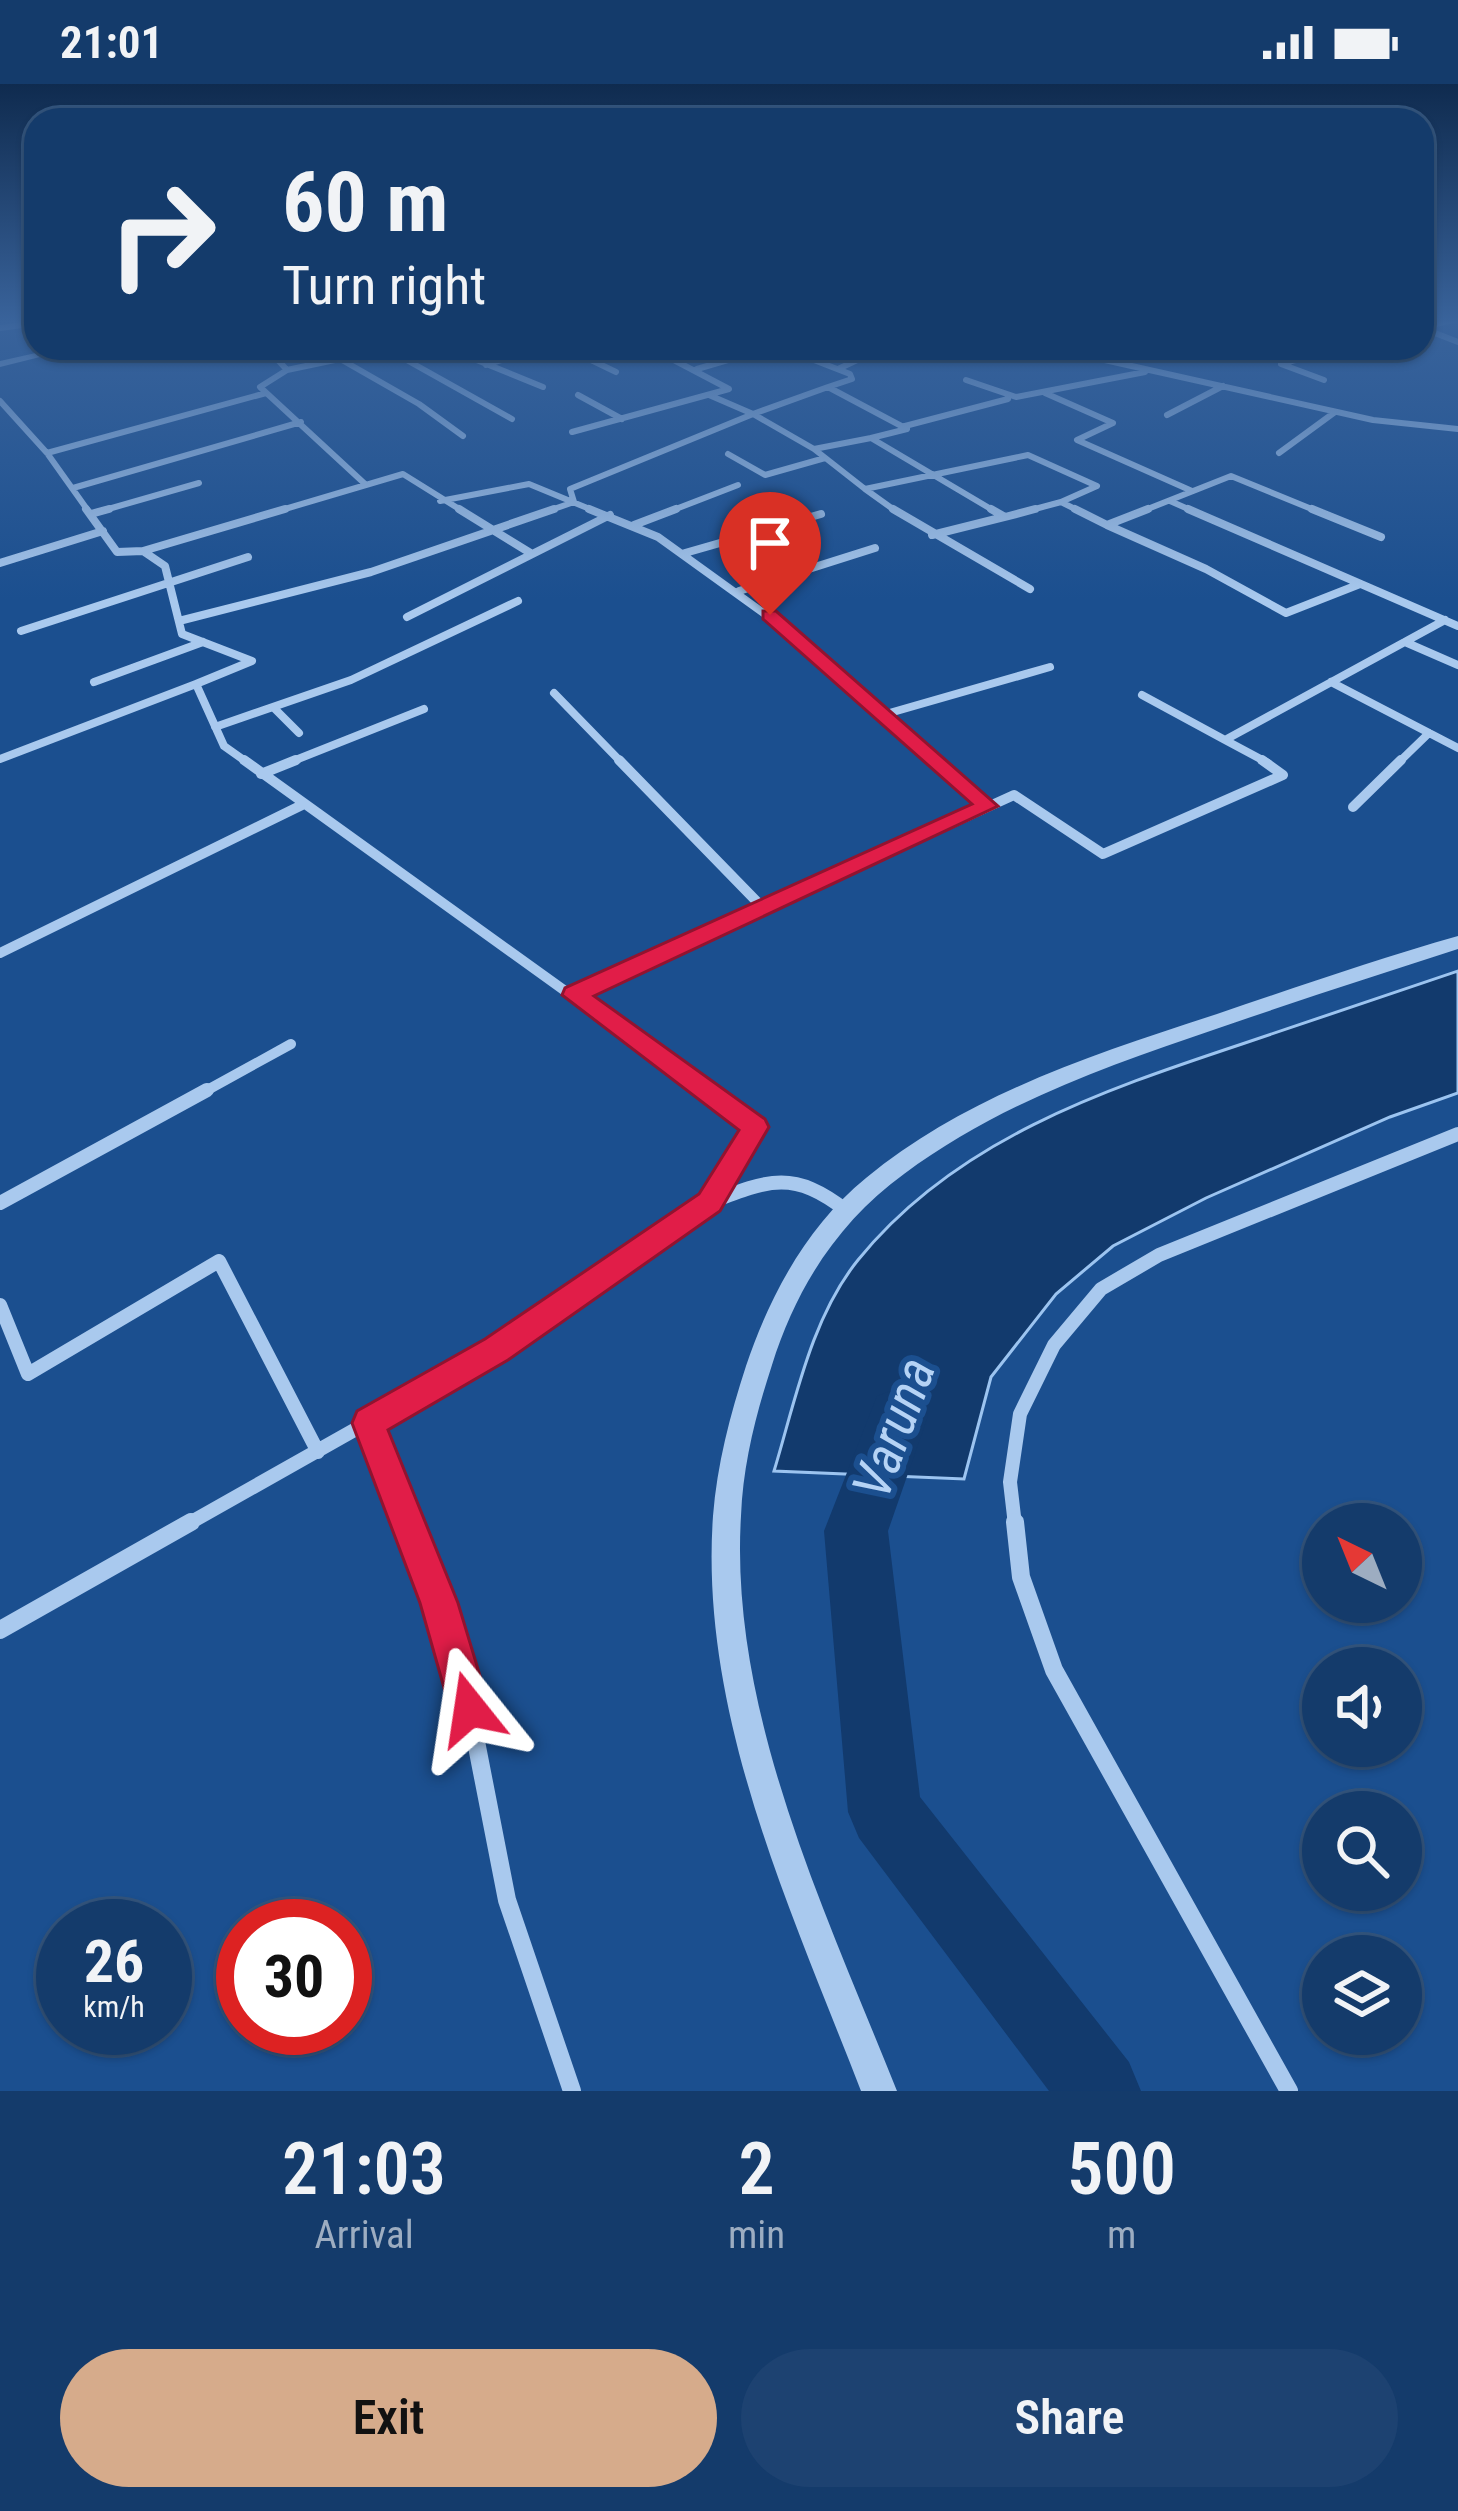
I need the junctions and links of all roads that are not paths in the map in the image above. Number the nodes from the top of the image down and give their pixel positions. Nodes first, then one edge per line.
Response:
1 (11, 413) edge
2 (194, 413) edge
3 (290, 413) edge
4 (430, 413) edge
5 (501, 413) edge
6 (612, 413) edge
7 (642, 413) edge
8 (750, 413) edge
9 (757, 413) edge
10 (879, 413) edge
11 (956, 413) edge
12 (1090, 413) edge
13 (1173, 413) edge
14 (1334, 413) edge
15 (1338, 413) edge
16 (753, 414) junction
17 (1167, 416) dead end
18 (622, 418) junction
19 (512, 419) dead end
20 (302, 422) junction
21 (905, 426) junction
22 (1458, 429) edge
23 (572, 432) dead end
24 (463, 436) dead end
25 (871, 438) junction
26 (814, 449) junction
27 (47, 453) junction
28 (1279, 453) dead end
29 (728, 454) dead end
30 (825, 458) junction
31 (931, 474) junction
32 (199, 483) dead end
33 (365, 484) junction
34 (739, 485) dead end
35 (73, 488) junction
36 (865, 489) junction
37 (1192, 491) junction
38 (440, 501) junction
39 (1170, 501) junction
40 (574, 502) junction
41 (1060, 502) junction
42 (91, 514) junction
43 (821, 514) dead end
44 (610, 515) junction
45 (1005, 517) junction
46 (634, 525) junction
47 (1107, 525) junction
48 (493, 530) junction
49 (103, 531) junction
50 (932, 535) junction
51 (1381, 537) dead end
52 (875, 548) dead end
53 (143, 551) junction
54 (685, 553) junction
55 (532, 554) junction
56 (248, 557) dead end
57 (0, 563) edge
58 (168, 579) junction
59 (1360, 584) junction
60 (1030, 589) dead end
61 (739, 591) junction
62 (518, 601) dead end
63 (407, 617) dead end
64 (1445, 620) junction
65 (179, 621) junction
66 (1458, 626) edge
67 (21, 631) dead end
68 (203, 642) junction
69 (1405, 642) junction
70 (1458, 665) edge
71 (1050, 667) dead end
72 (94, 682) dead end
73 (1330, 682) junction
74 (196, 683) junction
75 (554, 693) dead end
76 (1142, 695) dead end
77 (275, 709) junction
78 (424, 709) dead end
79 (886, 714) junction
80 (215, 728) junction
81 (299, 733) dead end
82 (1429, 733) junction
83 (1225, 740) junction
84 (1458, 748) edge
85 (0, 759) edge
86 (261, 774) junction
87 (302, 806) junction
88 (987, 806) junction
89 (1353, 807) dead end
90 (763, 908) junction
91 (1458, 942) edge
92 (0, 953) edge
93 (574, 995) junction
94 (291, 1044) dead end
95 (1458, 1134) edge
96 (0, 1203) edge
97 (710, 1203) junction
98 (848, 1211) junction
99 (0, 1306) edge
100 (369, 1423) junction
101 (318, 1452) junction
102 (0, 1630) edge
103 (572, 2091) edge
104 (879, 2091) edge
105 (1288, 2091) edge

1 - 27 street
2 - 27 street
3 - 20 street
4 - 24 street
5 - 19 street
6 - 18 street
7 - 18 street
8 - 16 street
9 - 16 street
10 - 21 street
11 - 21 street
12 - 37 street
13 - 17 street
14 - 28 street
15 - 22 street
16 - 26 street
16 - 40 street
18 - 23 street
20 - 33 street
20 - 35 street
21 - 25 street
25 - 26 street
25 - 31 street
26 - 30 street
27 - 35 street
29 - 30 street
30 - 36 street
31 - 36 street
31 - 41 street
31 - 45 street
32 - 42 street
33 - 38 street
33 - 53 street
34 - 46 street
35 - 42 street
36 - 50 street
37 - 39 street
37 - 51 street
38 - 40 street
38 - 48 street
39 - 47 street
39 - 59 street
40 - 44 street
40 - 48 street
41 - 45 street
41 - 47 street
42 - 49 street
43 - 54 street
44 - 46 street
44 - 55 street
45 - 50 street
46 - 54 street
47 - 59 street
48 - 55 street
48 - 65 street
49 - 53 street
49 - 57 street
50 - 60 street
52 - 61 street
53 - 58 street
54 - 61 street
55 - 63 street
56 - 58 street
58 - 65 street
58 - 67 street
59 - 64 street
61 - 79 street
62 - 77 street
64 - 66 street
64 - 69 street
65 - 68 street
68 - 72 street
68 - 74 street
69 - 70 street
69 - 73 street
71 - 79 street
73 - 82 street
73 - 83 street
74 - 80 street
74 - 85 street
75 - 90 street
76 - 83 street
77 - 80 street
77 - 81 street
78 - 86 street
79 - 88 street
80 - 86 street
82 - 84 street
82 - 89 street
83 - 88 street
86 - 87 street
87 - 92 street
87 - 93 street
88 - 90 street
90 - 93 street
91 - 98 street
93 - 97 street
94 - 96 street
95 - 105 street
97 - 98 street
97 - 100 street
98 - 104 street
99 - 101 street
100 - 101 street
100 - 103 street
101 - 102 street

